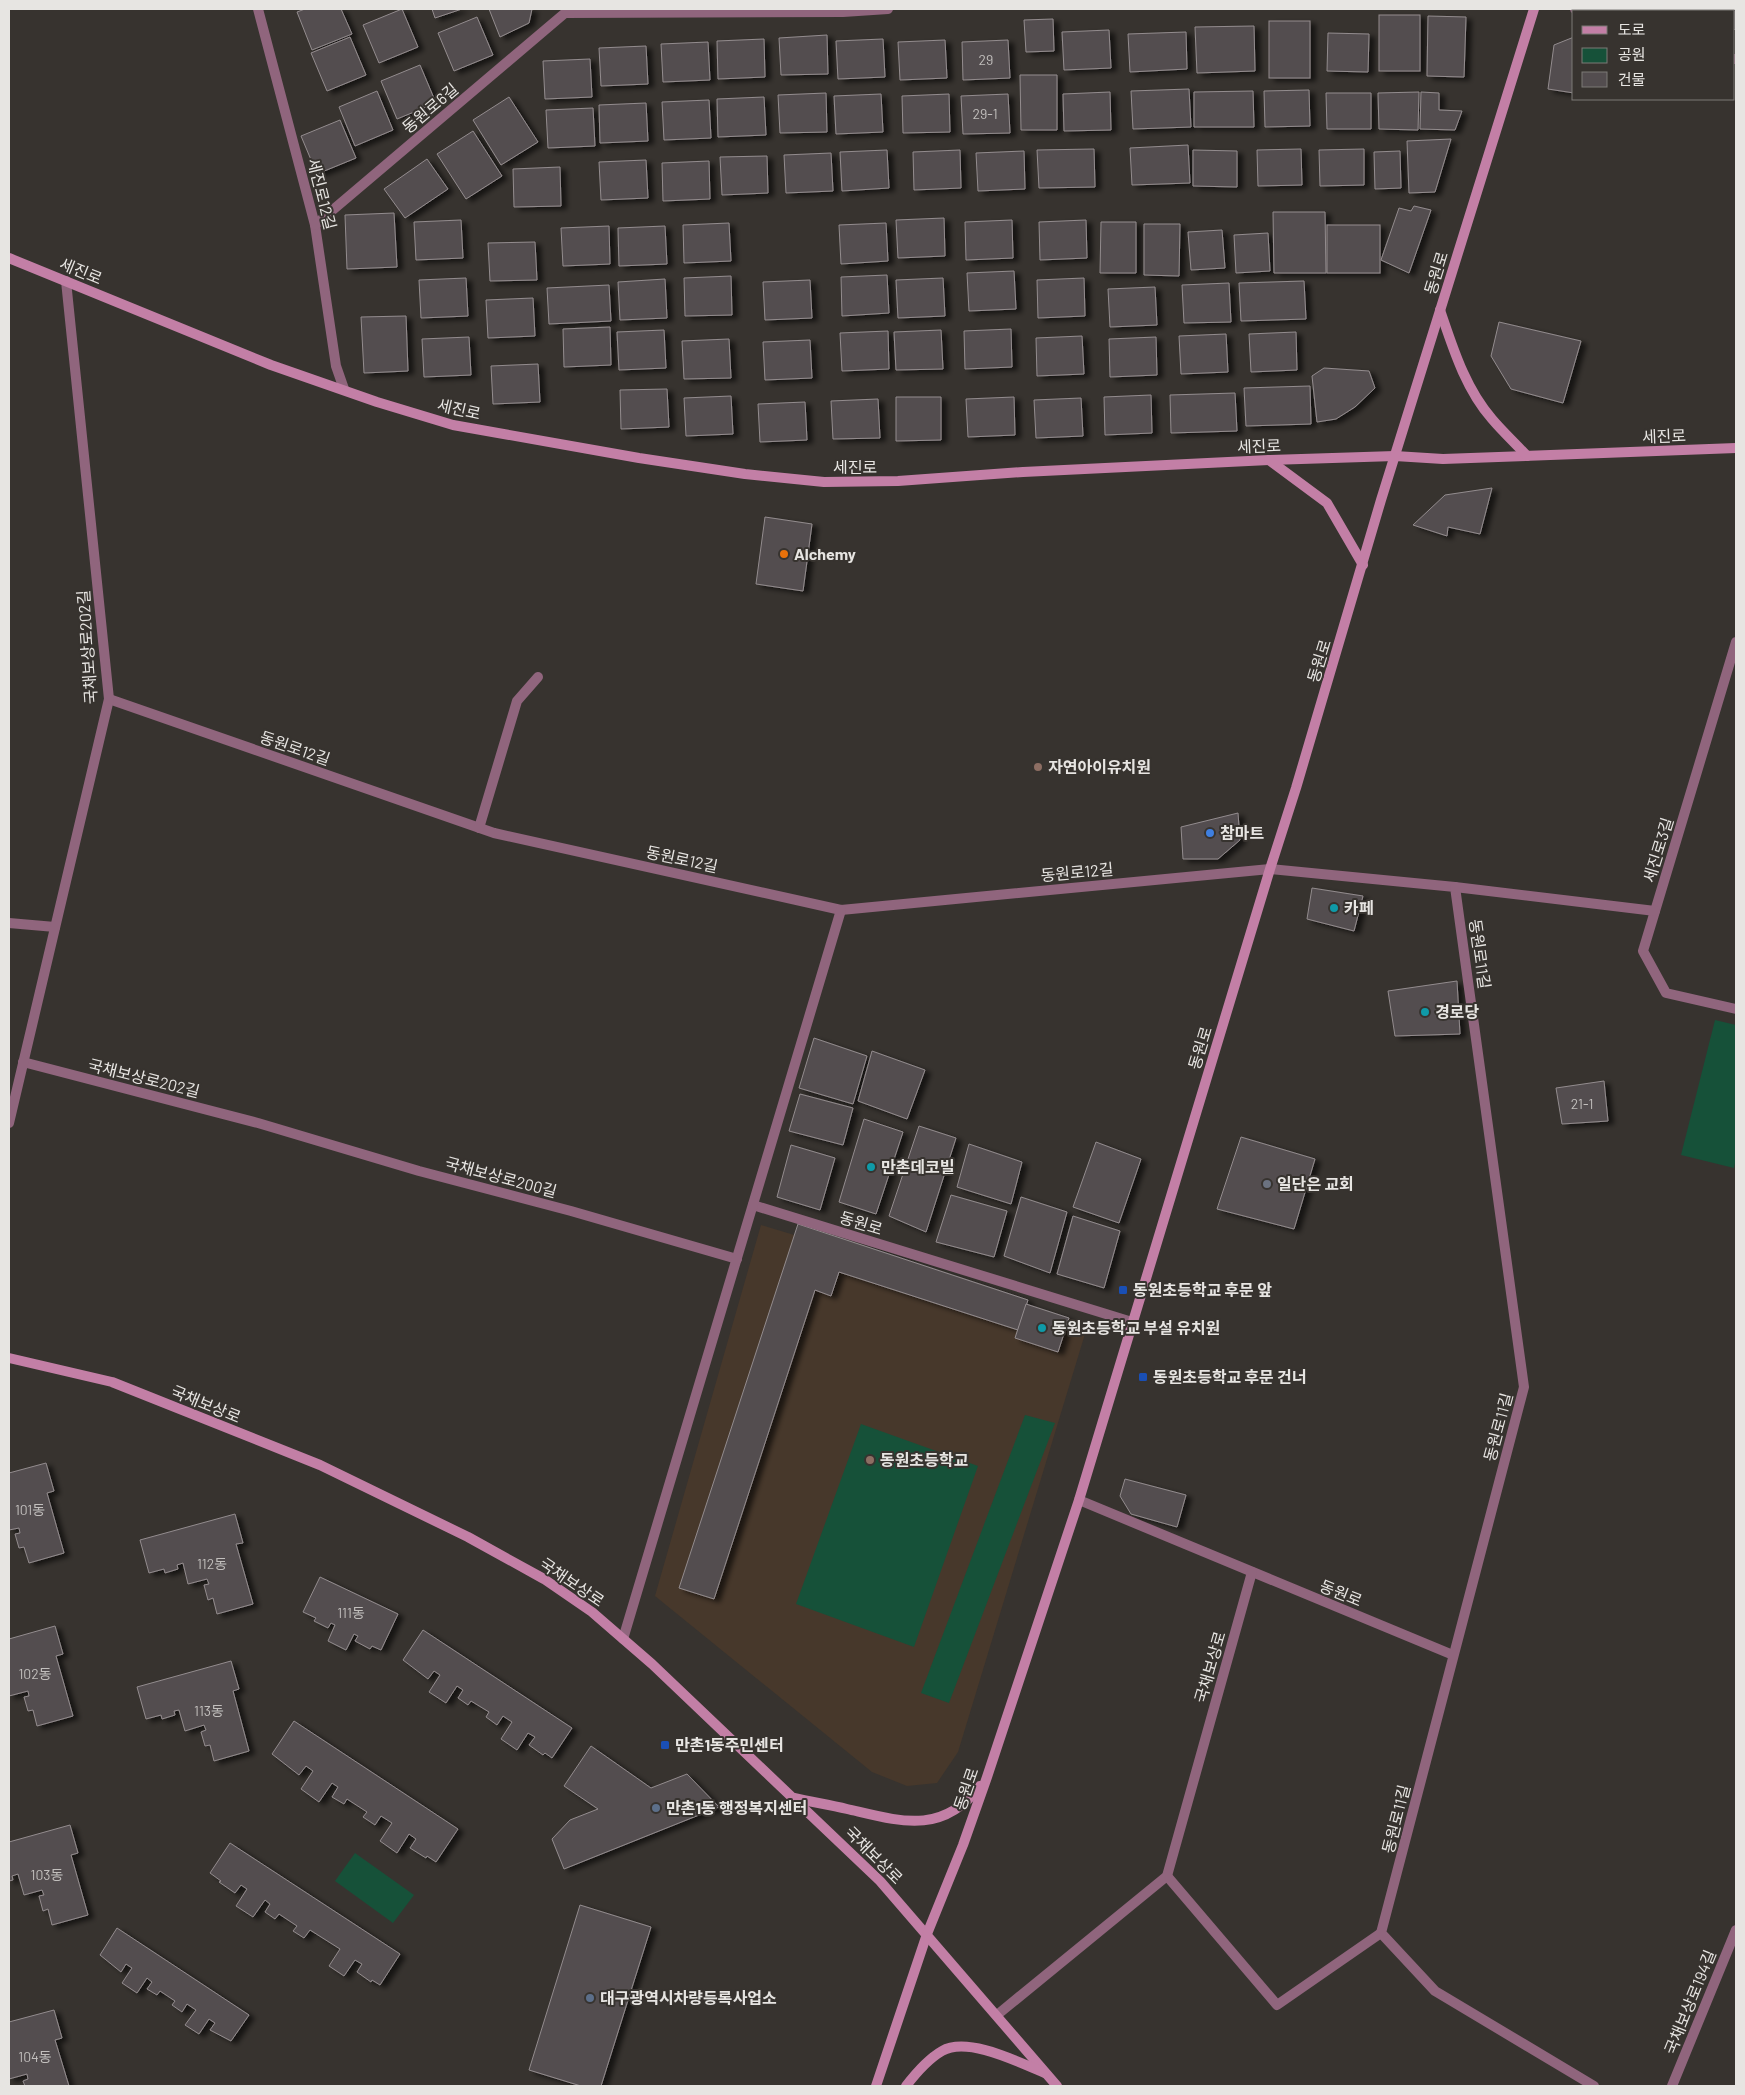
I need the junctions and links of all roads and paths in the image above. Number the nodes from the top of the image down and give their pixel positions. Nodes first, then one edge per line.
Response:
1 (258, 9) edge
2 (888, 9) edge
3 (1534, 9) edge
4 (844, 10) edge
5 (564, 11) edge
6 (315, 225) junction
7 (9, 258) edge
8 (66, 281) junction
9 (1440, 310) junction
10 (344, 389) junction
11 (1736, 448) edge
12 (1395, 456) junction
13 (1527, 456) junction
14 (1269, 460) junction
15 (1364, 565) junction
16 (1736, 642) edge
17 (538, 677) dead end
18 (109, 699) junction
19 (479, 828) junction
20 (1270, 869) junction
21 (1455, 887) junction
22 (841, 910) junction
23 (1655, 912) junction
24 (9, 922) edge
25 (55, 928) junction
26 (1736, 1009) edge
27 (23, 1062) junction
28 (9, 1123) edge
29 (258, 1123) joint
30 (753, 1206) junction
31 (737, 1259) junction
32 (1132, 1322) junction
33 (9, 1358) edge
34 (1079, 1500) junction
35 (1252, 1572) junction
36 (623, 1639) junction
37 (1453, 1655) junction
38 (987, 1777) junction
39 (793, 1798) junction
40 (1167, 1876) junction
41 (1736, 1930) edge
42 (1381, 1933) junction
43 (927, 1934) junction
44 (997, 2015) junction
45 (1047, 2074) junction
46 (876, 2086) edge
47 (906, 2086) edge
48 (1057, 2086) edge
49 (1594, 2086) edge
50 (1672, 2086) edge

1 - 6 street, 세진로12길
2 - 4 street, 동원로6길
3 - 9 main road, 동원로
4 - 5 street, 동원로6길
5 - 6 street, 동원로6길
6 - 10 street, 세진로12길
7 - 8 main road, 세진로
8 - 10 main road, 세진로
8 - 18 street, 국채보상로202길
9 - 12 main road, 동원로
9 - 13 main road
10 - 14 main road, 세진로
11 - 13 main road, 세진로
12 - 13 main road, 세진로
12 - 14 main road, 세진로
12 - 15 main road, 동원로
14 - 15 main road
15 - 20 main road, 동원로
16 - 23 street, 세진로3길
17 - 19 street
18 - 19 street, 동원로12길
18 - 25 street, 국채보상로202길
19 - 22 street, 동원로12길
20 - 21 street
20 - 22 street, 동원로12길
20 - 32 main road, 동원로
21 - 23 street
21 - 37 street, 동원로11길
22 - 30 street
23 - 26 street, 세진로3길
24 - 25 street
25 - 27 street, 국채보상로202길
27 - 28 street, 국채보상로202길
27 - 29 street, 국채보상로202길
29 - 31 street, 국채보상로200길
30 - 31 street
30 - 32 street, 동원로
31 - 36 street
32 - 34 main road, 동원로
33 - 36 main road, 국채보상로
34 - 35 street, 동원로
34 - 38 main road, 동원로
35 - 37 street, 동원로
35 - 40 street, 국채보상로
36 - 39 main road, 국채보상로
37 - 42 street, 동원로11길
38 - 39 main road
38 - 43 main road, 동원로
39 - 43 main road, 국채보상로
40 - 42 street
40 - 44 street
41 - 50 street, 국채보상로194길
42 - 49 street
43 - 44 main road, 국채보상로
43 - 46 main road, 동원로
44 - 45 main road, 국채보상로
45 - 47 main road
45 - 48 main road, 국채보상로

